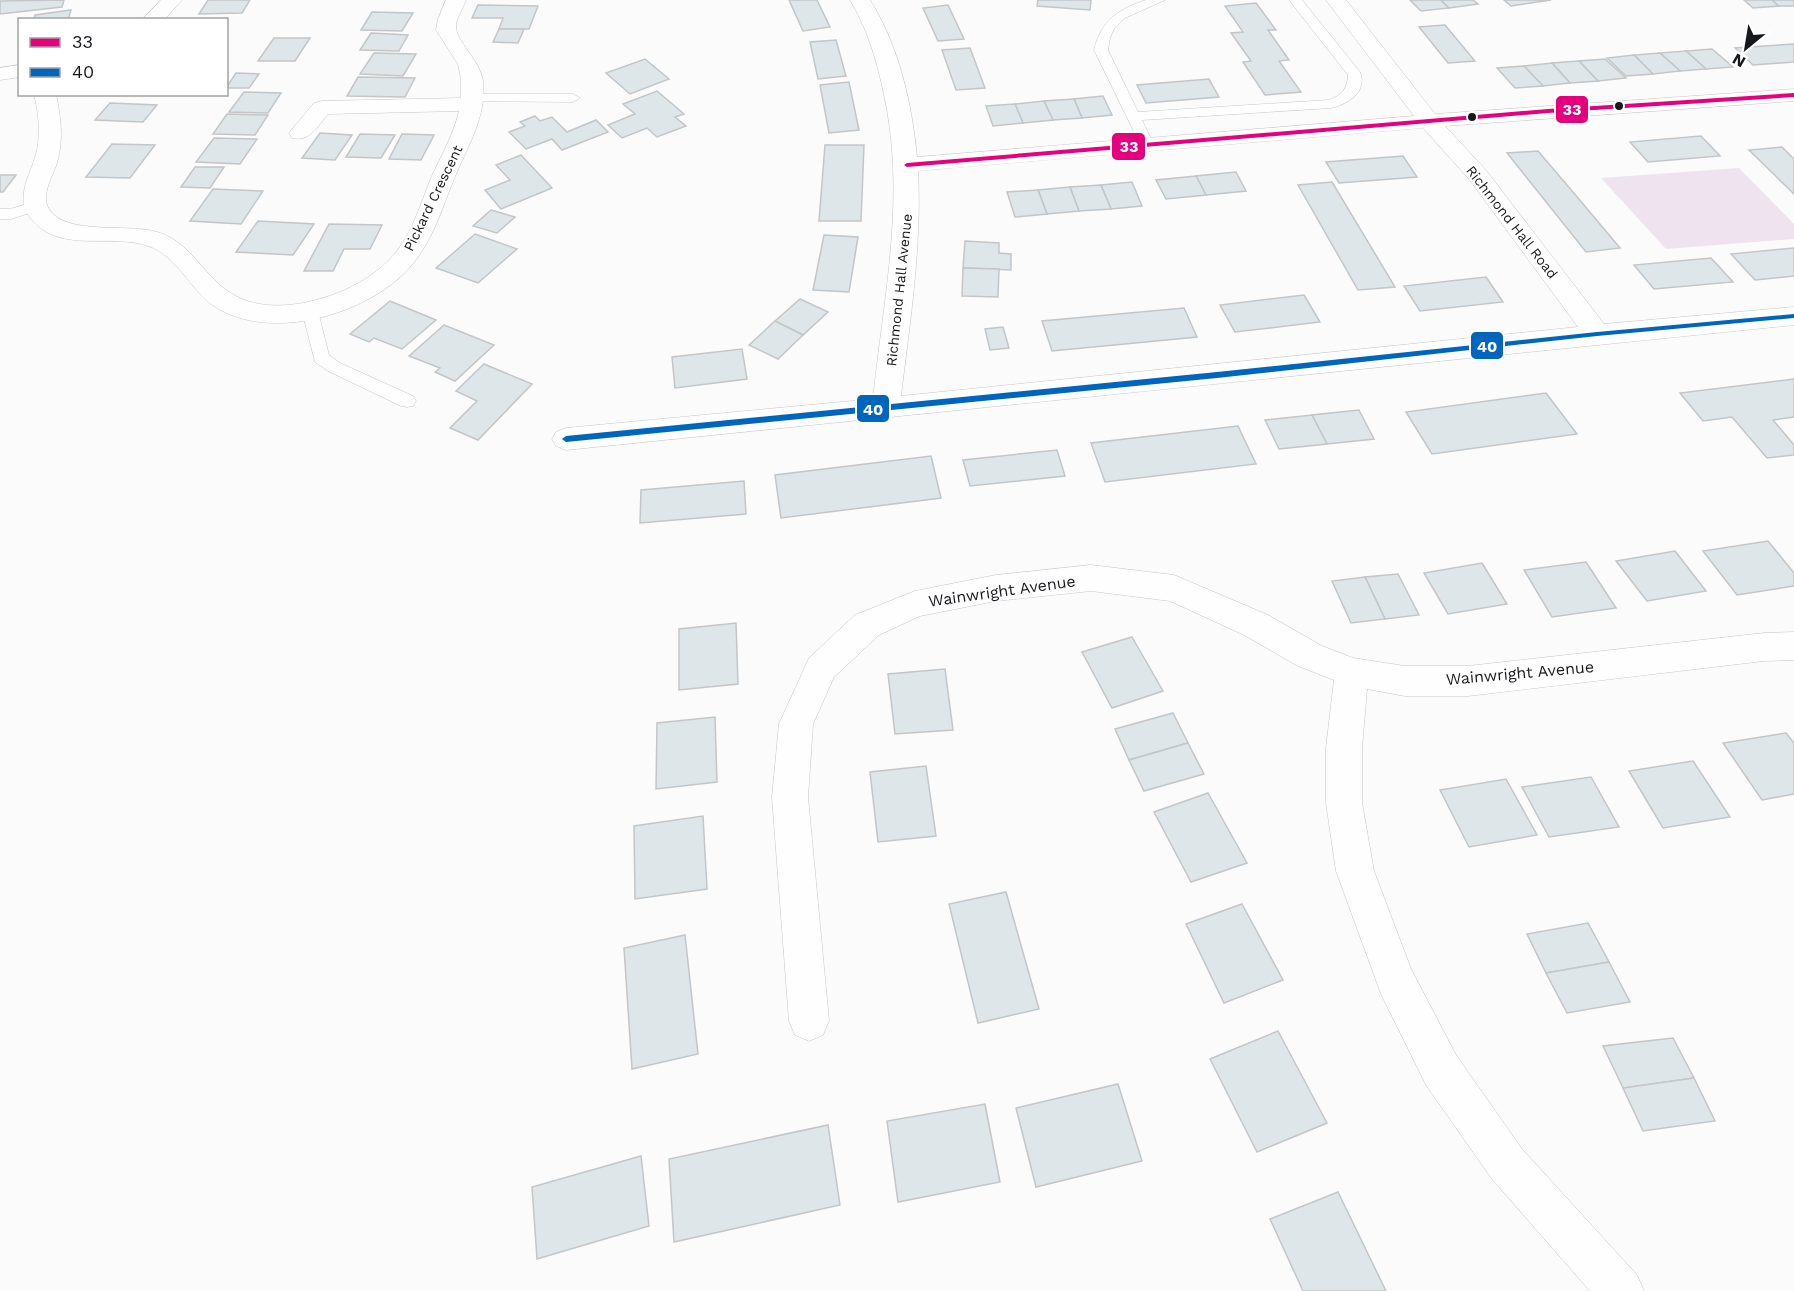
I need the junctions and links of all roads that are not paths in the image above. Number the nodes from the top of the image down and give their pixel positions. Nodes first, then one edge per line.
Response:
1 (172, 0) edge
2 (456, 0) edge
3 (860, 0) edge
4 (1159, 0) edge
5 (1295, 0) edge
6 (1336, 0) edge
7 (154, 18) edge
8 (18, 71) edge
9 (0, 74) edge
10 (45, 96) edge
11 (573, 99) dead end
12 (1789, 100) edge
13 (472, 101) junction
14 (1133, 116) junction
15 (1430, 122) junction
16 (300, 134) dead end
17 (1146, 143) junction
18 (907, 165) junction
19 (34, 207) junction
20 (0, 214) edge
21 (310, 311) junction
22 (1794, 316) edge
23 (1597, 334) junction
24 (407, 401) dead end
25 (888, 408) junction
26 (566, 439) dead end
27 (1794, 646) edge
28 (1352, 672) junction
29 (809, 1021) dead end
30 (1621, 1291) edge

1 - 7 street
2 - 13 street, Pickard Crescent
3 - 18 street, Richmond Hall Avenue
4 - 14 lane
5 - 14 lane
6 - 15 street, Richmond Hall Road
8 - 9 street
10 - 19 street
11 - 13 lane
12 - 15 street
13 - 16 street
13 - 21 street, Pickard Crescent
14 - 17 lane
15 - 17 street
15 - 23 street, Richmond Hall Road
17 - 18 street
18 - 25 street, Richmond Hall Avenue
19 - 20 lane
19 - 21 street, Pickard Crescent
21 - 24 lane
22 - 23 street
23 - 25 street
25 - 26 street
27 - 28 street, Wainwright Avenue
28 - 29 street, Wainwright Avenue
28 - 30 street

